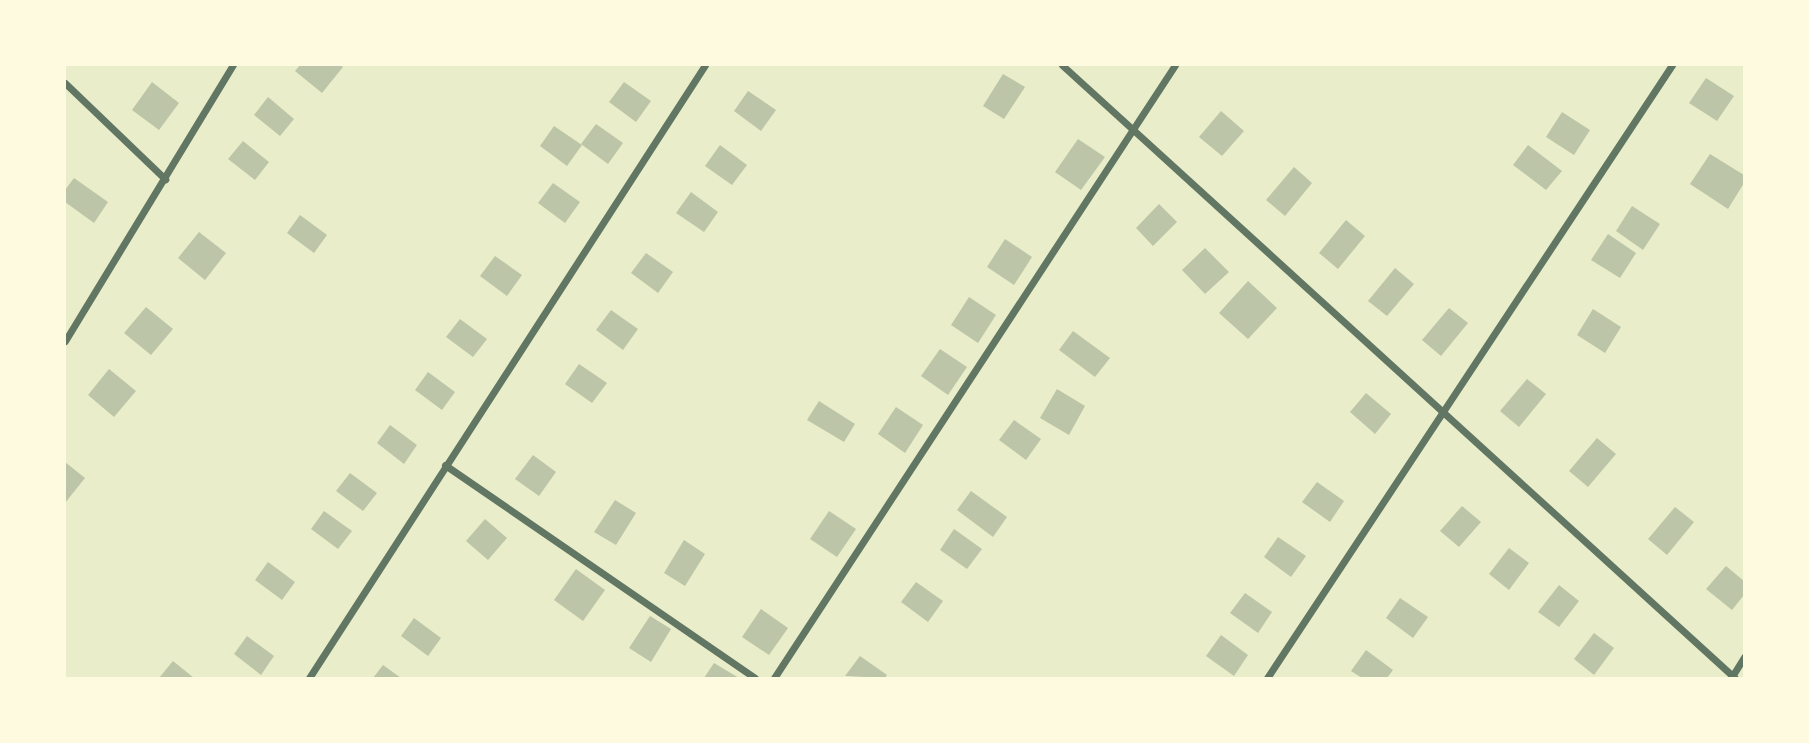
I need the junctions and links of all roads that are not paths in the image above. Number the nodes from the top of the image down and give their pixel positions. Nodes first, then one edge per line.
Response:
1 (233, 65) edge
2 (705, 65) edge
3 (1062, 65) edge
4 (1175, 65) edge
5 (1672, 65) edge
6 (65, 82) edge
7 (1132, 129) junction
8 (165, 179) junction
9 (65, 341) edge
10 (1442, 412) junction
11 (445, 465) junction
12 (1744, 657) edge
13 (1732, 677) edge
14 (309, 678) edge
15 (755, 678) edge
16 (774, 678) edge
17 (1266, 678) edge

1 - 8 street
2 - 11 street
3 - 7 street
4 - 7 street
5 - 10 street
6 - 8 street
7 - 10 street
7 - 16 street
8 - 9 street
10 - 13 street
10 - 17 street
11 - 14 street
11 - 15 street
12 - 13 street

